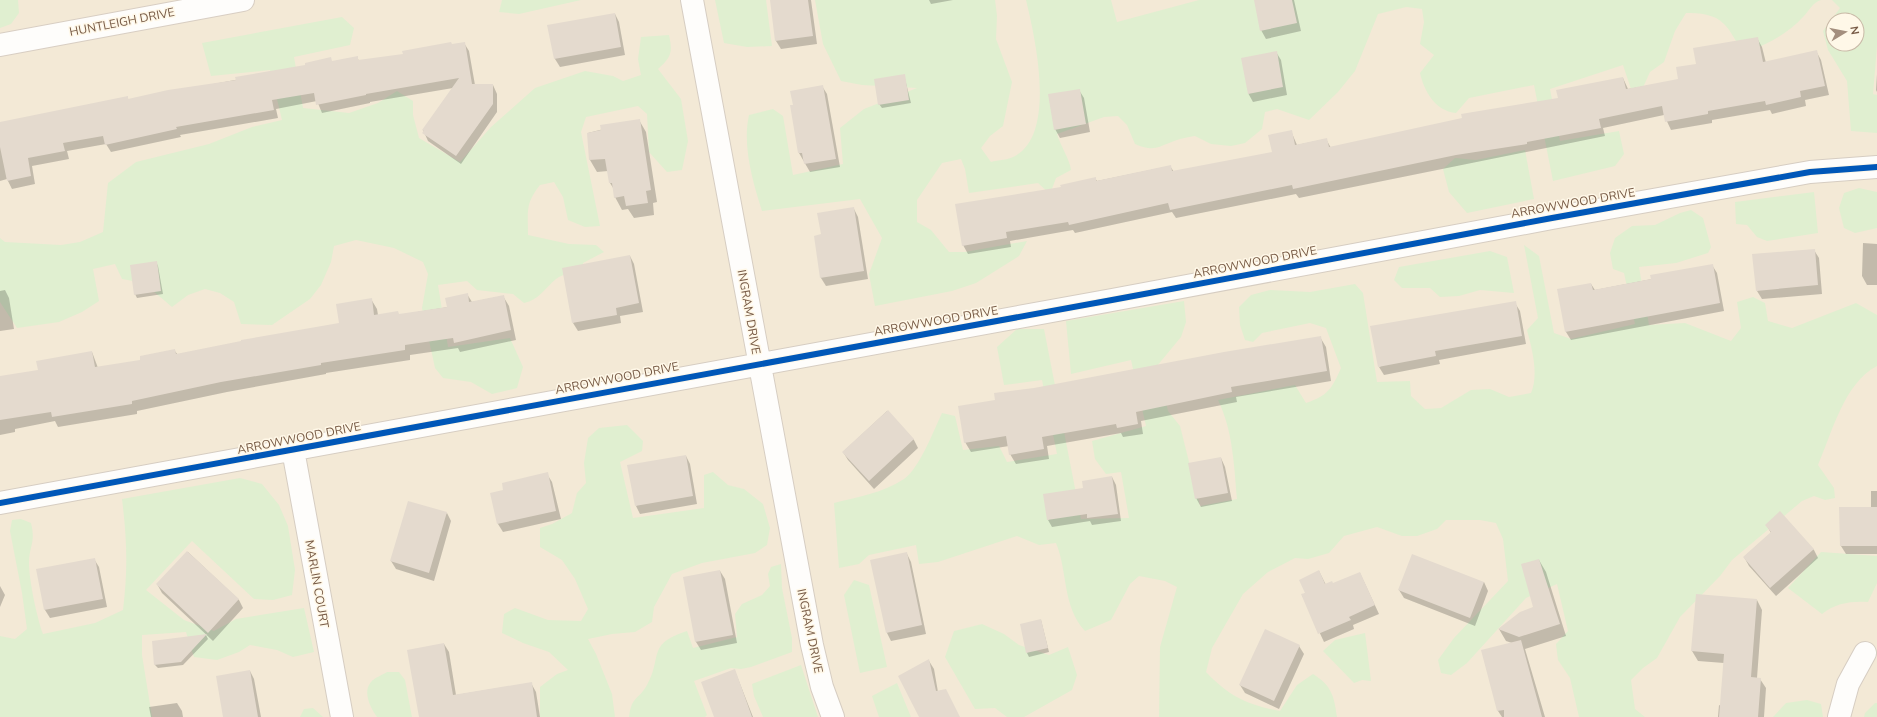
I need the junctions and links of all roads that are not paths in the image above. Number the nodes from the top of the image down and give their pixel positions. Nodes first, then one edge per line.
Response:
1 (243, 0) edge
2 (692, 0) edge
3 (0, 45) edge
4 (1877, 167) edge
5 (758, 364) junction
6 (293, 450) junction
7 (0, 503) edge
8 (1864, 653) dead end
9 (342, 717) edge
10 (833, 717) edge
11 (1839, 717) edge

1 - 3 street, HUNTLEIGH DRIVE
2 - 5 street, INGRAM DRIVE
4 - 5 street, ARROWWOOD DRIVE
5 - 6 street, ARROWWOOD DRIVE
5 - 10 street, INGRAM DRIVE
6 - 7 street, ARROWWOOD DRIVE
6 - 9 street, MARLIN COURT
8 - 11 street

